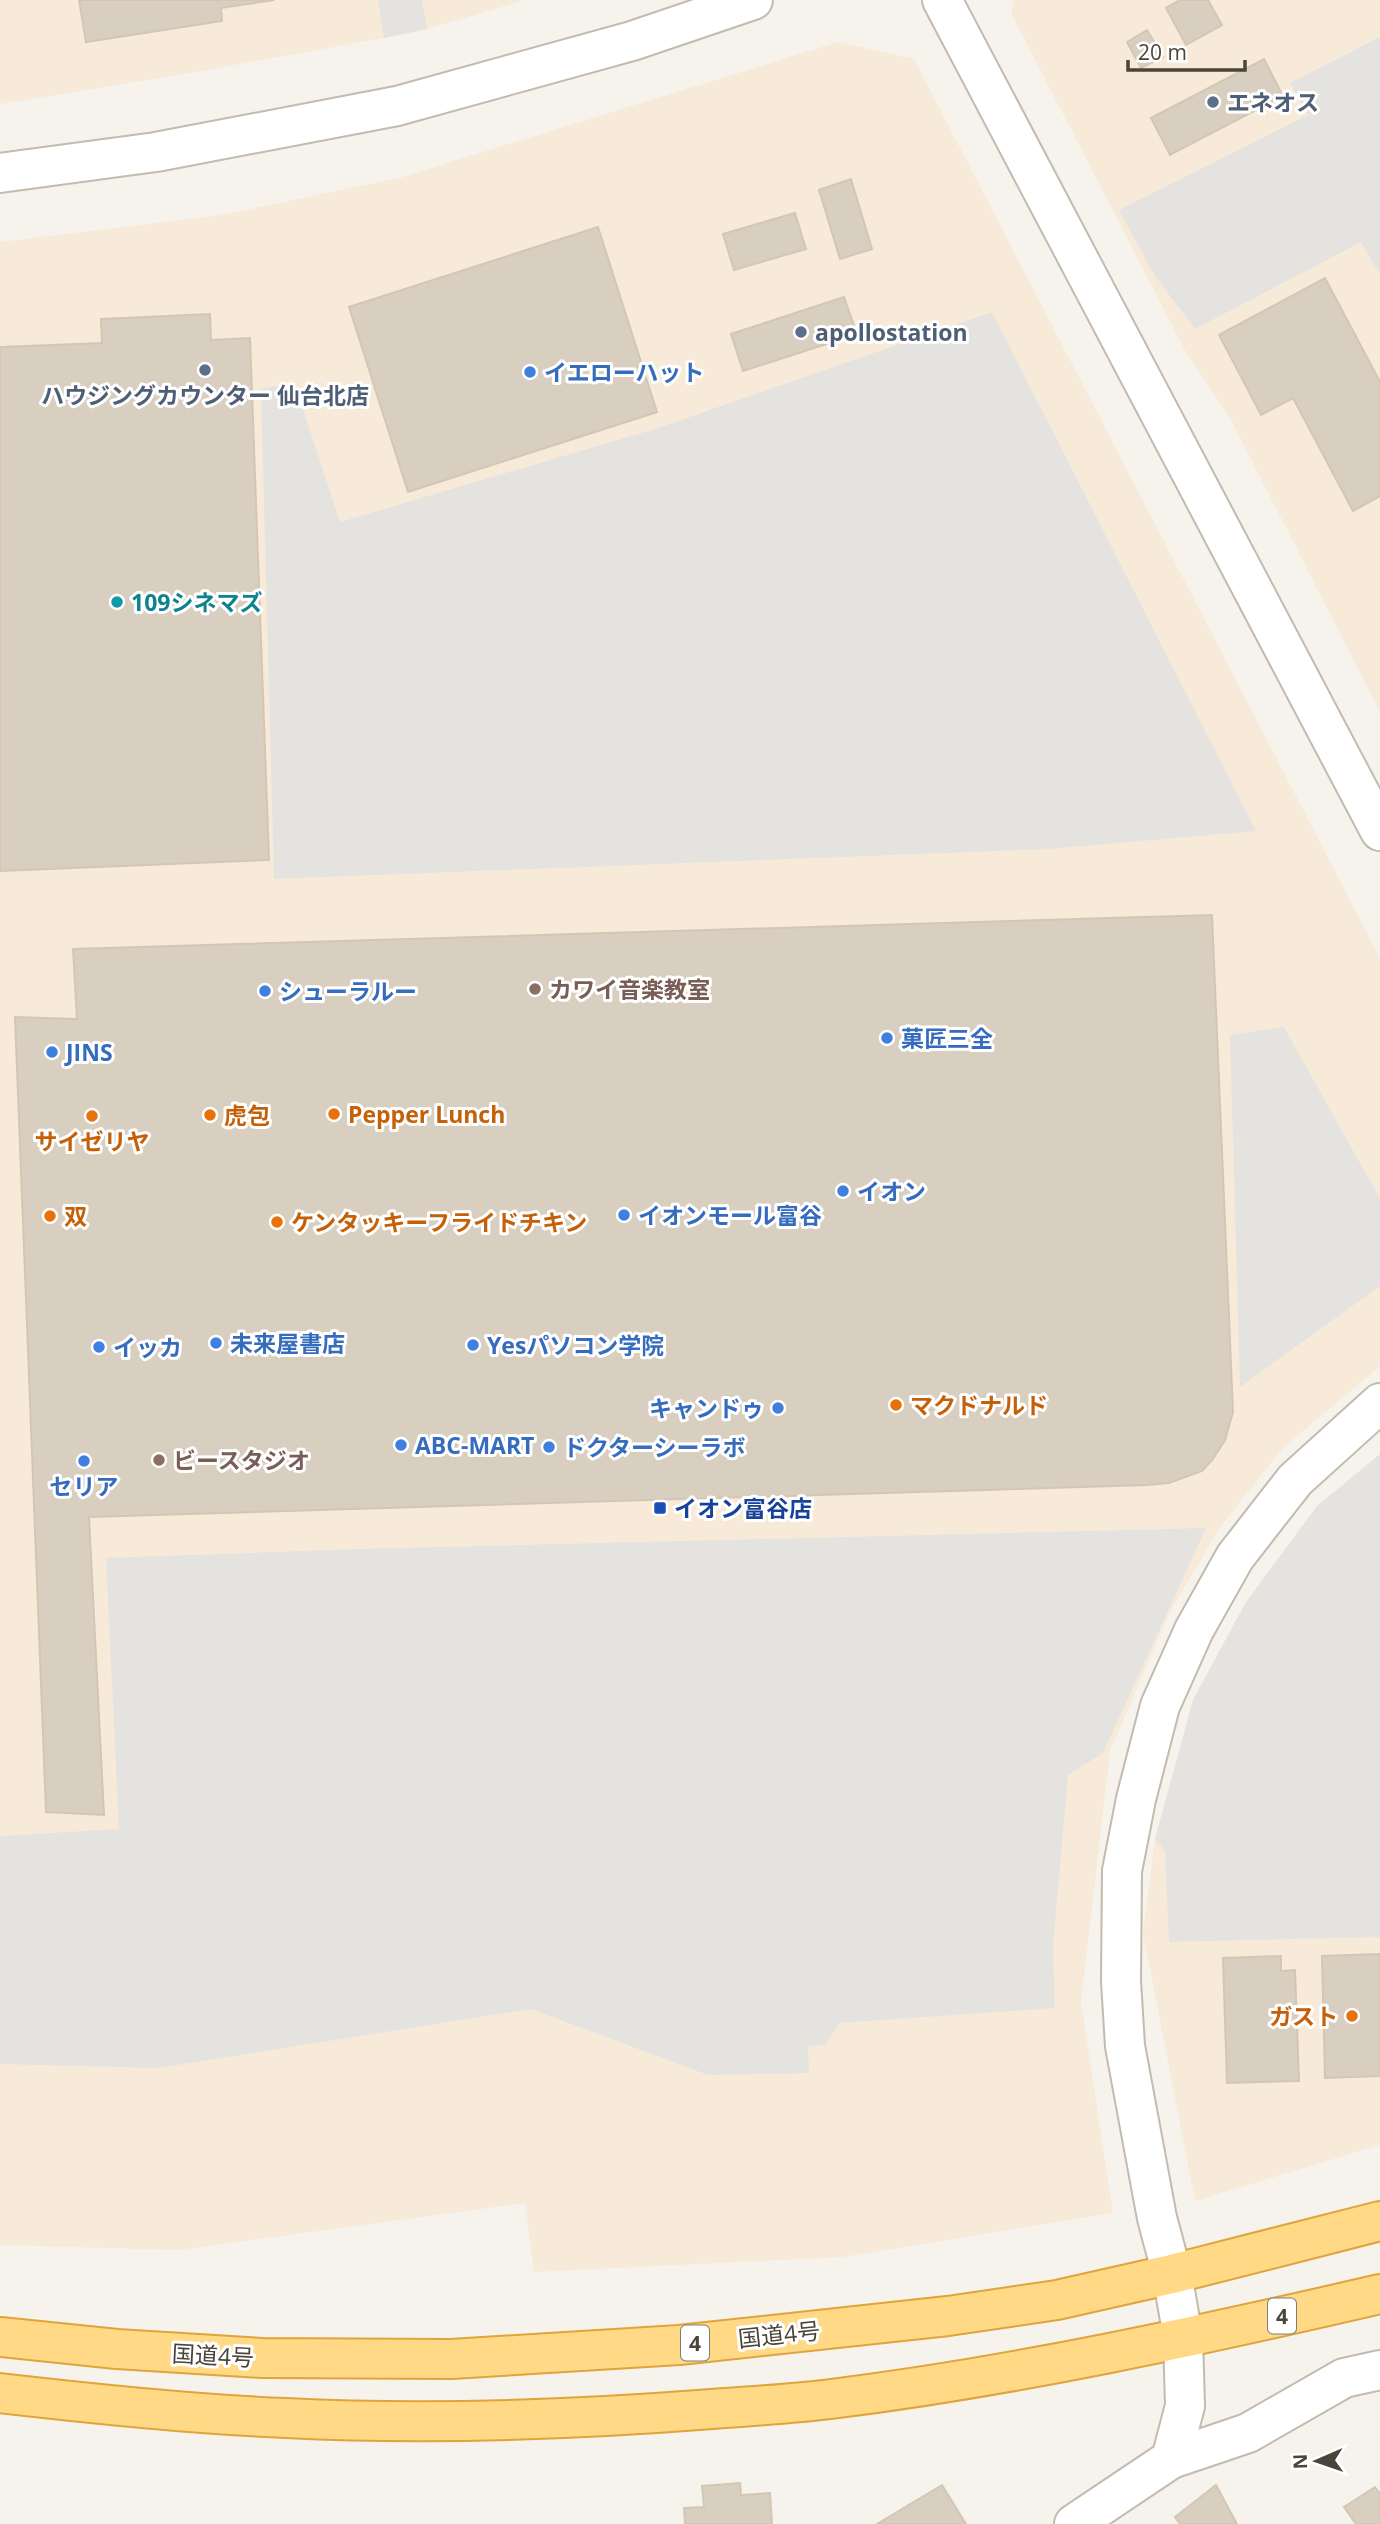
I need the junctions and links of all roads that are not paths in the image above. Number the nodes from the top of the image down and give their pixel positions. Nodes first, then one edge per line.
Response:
1 (752, 0) edge
2 (942, 0) edge
3 (0, 173) edge
4 (1380, 831) edge
5 (1380, 1404) edge
6 (1380, 2221) edge
7 (1172, 2274) junction
8 (1380, 2294) edge
9 (0, 2337) edge
10 (1183, 2337) junction
11 (1380, 2370) edge
12 (0, 2393) edge
13 (1171, 2459) junction
14 (1074, 2524) edge

1 - 3 street
2 - 4 street
5 - 7 street
6 - 7 highway, 国道4号 / 4
7 - 9 highway, 国道4号 / 4
7 - 10 street
8 - 10 highway, 4
10 - 12 highway, 4
10 - 13 street
11 - 13 street
13 - 14 street

